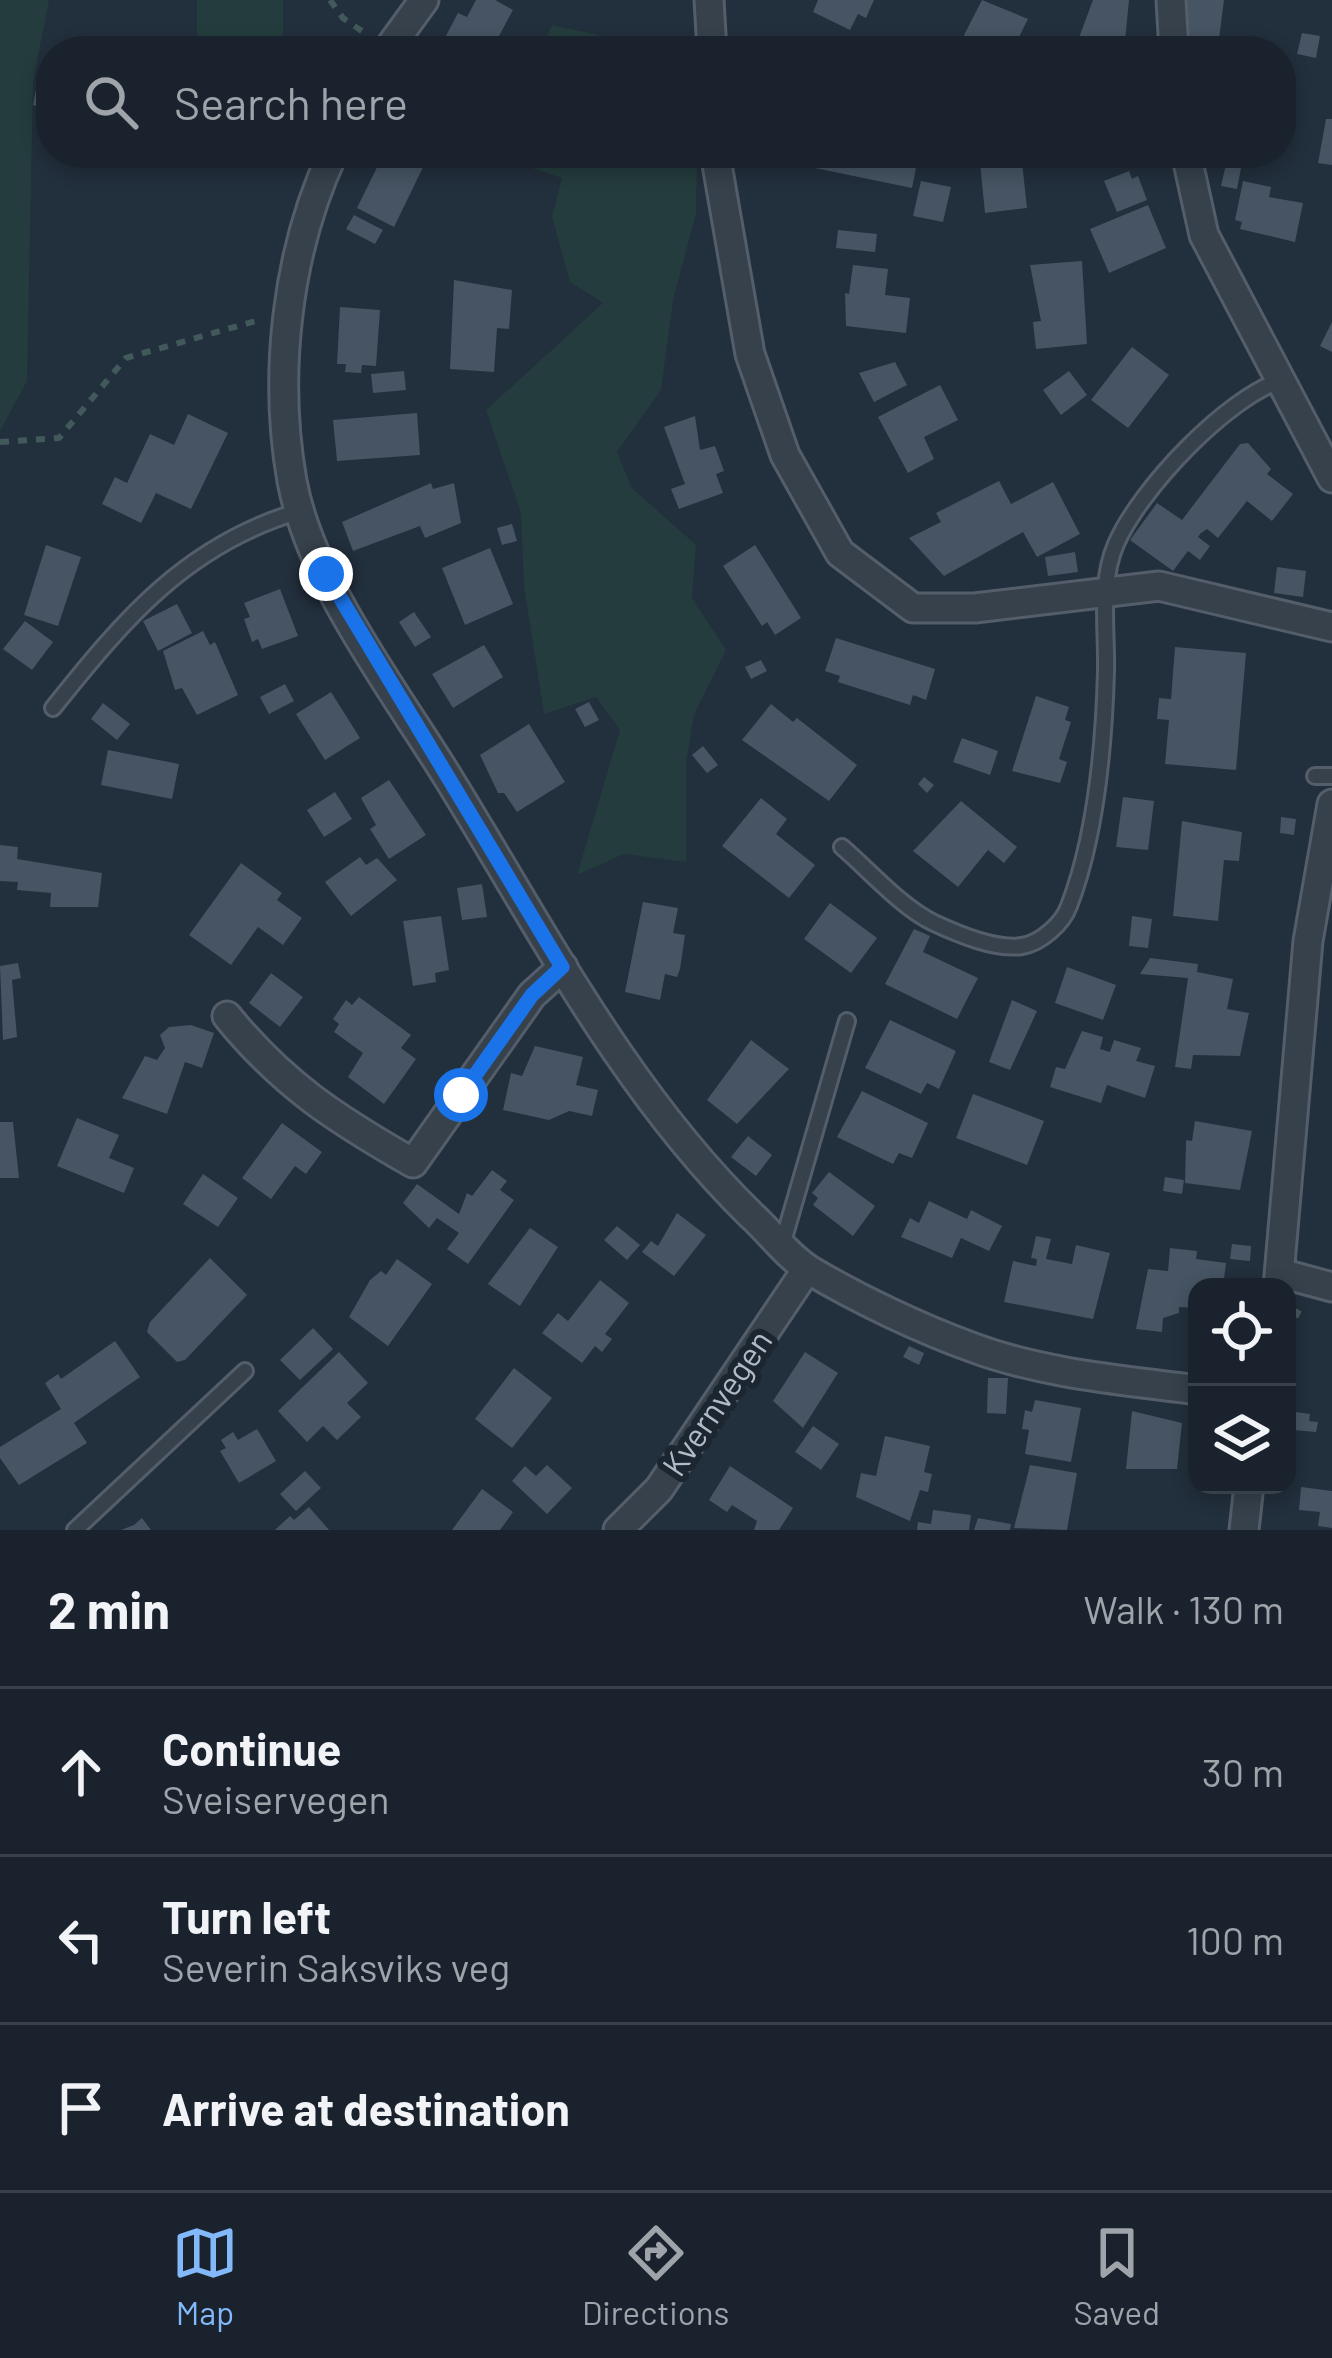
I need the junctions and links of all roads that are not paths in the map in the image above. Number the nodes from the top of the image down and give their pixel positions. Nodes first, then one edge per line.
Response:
1 (424, 0) edge
2 (710, 0) edge
3 (1171, 0) edge
4 (398, 36) edge
5 (711, 36) edge
6 (1173, 36) edge
7 (327, 168) edge
8 (719, 168) edge
9 (1189, 168) edge
10 (1282, 380) junction
11 (1332, 478) edge
12 (300, 512) junction
13 (1106, 594) junction
14 (1323, 626) edge
15 (1281, 633) dead end
16 (53, 708) dead end
17 (1332, 804) edge
18 (842, 847) dead end
19 (562, 967) junction
20 (227, 1016) dead end
21 (847, 1021) dead end
22 (782, 1245) junction
23 (807, 1269) junction
24 (1279, 1278) edge
25 (1296, 1282) edge
26 (1332, 1287) edge
27 (244, 1371) dead end
28 (1188, 1389) edge
29 (1249, 1494) edge
30 (75, 1530) edge
31 (618, 1530) edge
32 (1244, 1530) edge

1 - 4 street
2 - 5 street
3 - 6 street
7 - 12 street
8 - 13 street
9 - 10 street
10 - 11 street
10 - 13 lane
12 - 16 lane
12 - 19 street
13 - 14 street
13 - 18 lane
14 - 15 lane
17 - 24 street
19 - 20 street
19 - 22 street
21 - 22 lane
22 - 23 street
23 - 28 street
23 - 31 street, Kvernvegen
25 - 26 street
27 - 30 lane
29 - 32 street

